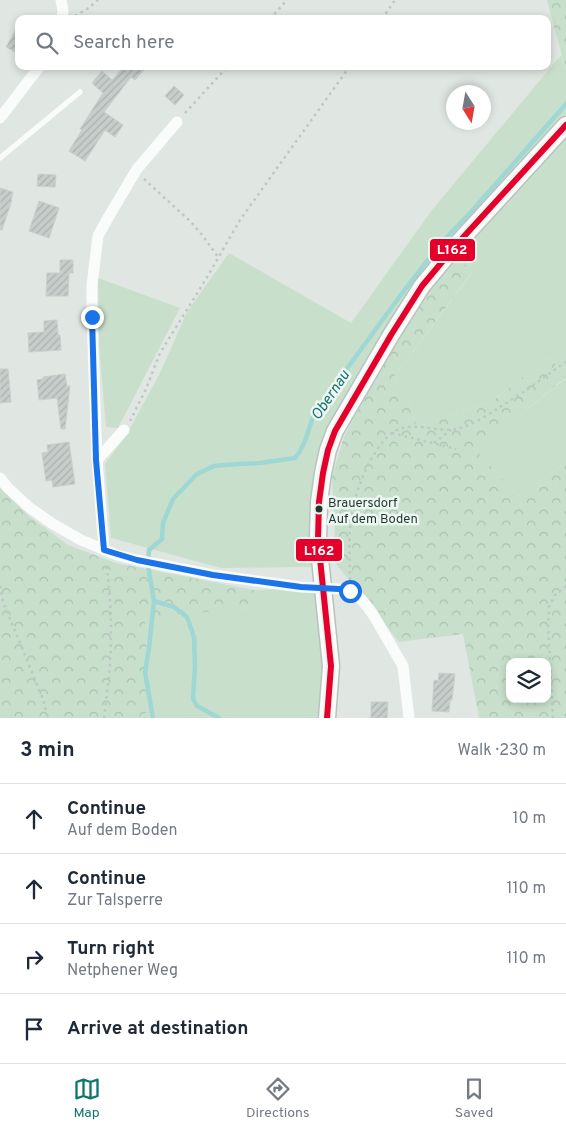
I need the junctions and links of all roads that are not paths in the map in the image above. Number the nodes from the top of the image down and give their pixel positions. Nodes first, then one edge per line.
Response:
1 (61, 0) edge
2 (62, 15) edge
3 (37, 70) edge
4 (80, 92) dead end
5 (0, 118) edge
6 (177, 122) road end
7 (566, 125) edge
8 (0, 158) edge
9 (124, 430) road end
10 (96, 460) junction
11 (0, 478) edge
12 (104, 550) junction
13 (323, 588) junction
14 (327, 718) edge
15 (409, 718) edge

1 - 2 street
3 - 5 street
4 - 8 lane
6 - 10 street
7 - 13 street
9 - 10 street
10 - 12 street
11 - 12 street
12 - 13 street
13 - 14 street
13 - 15 street

